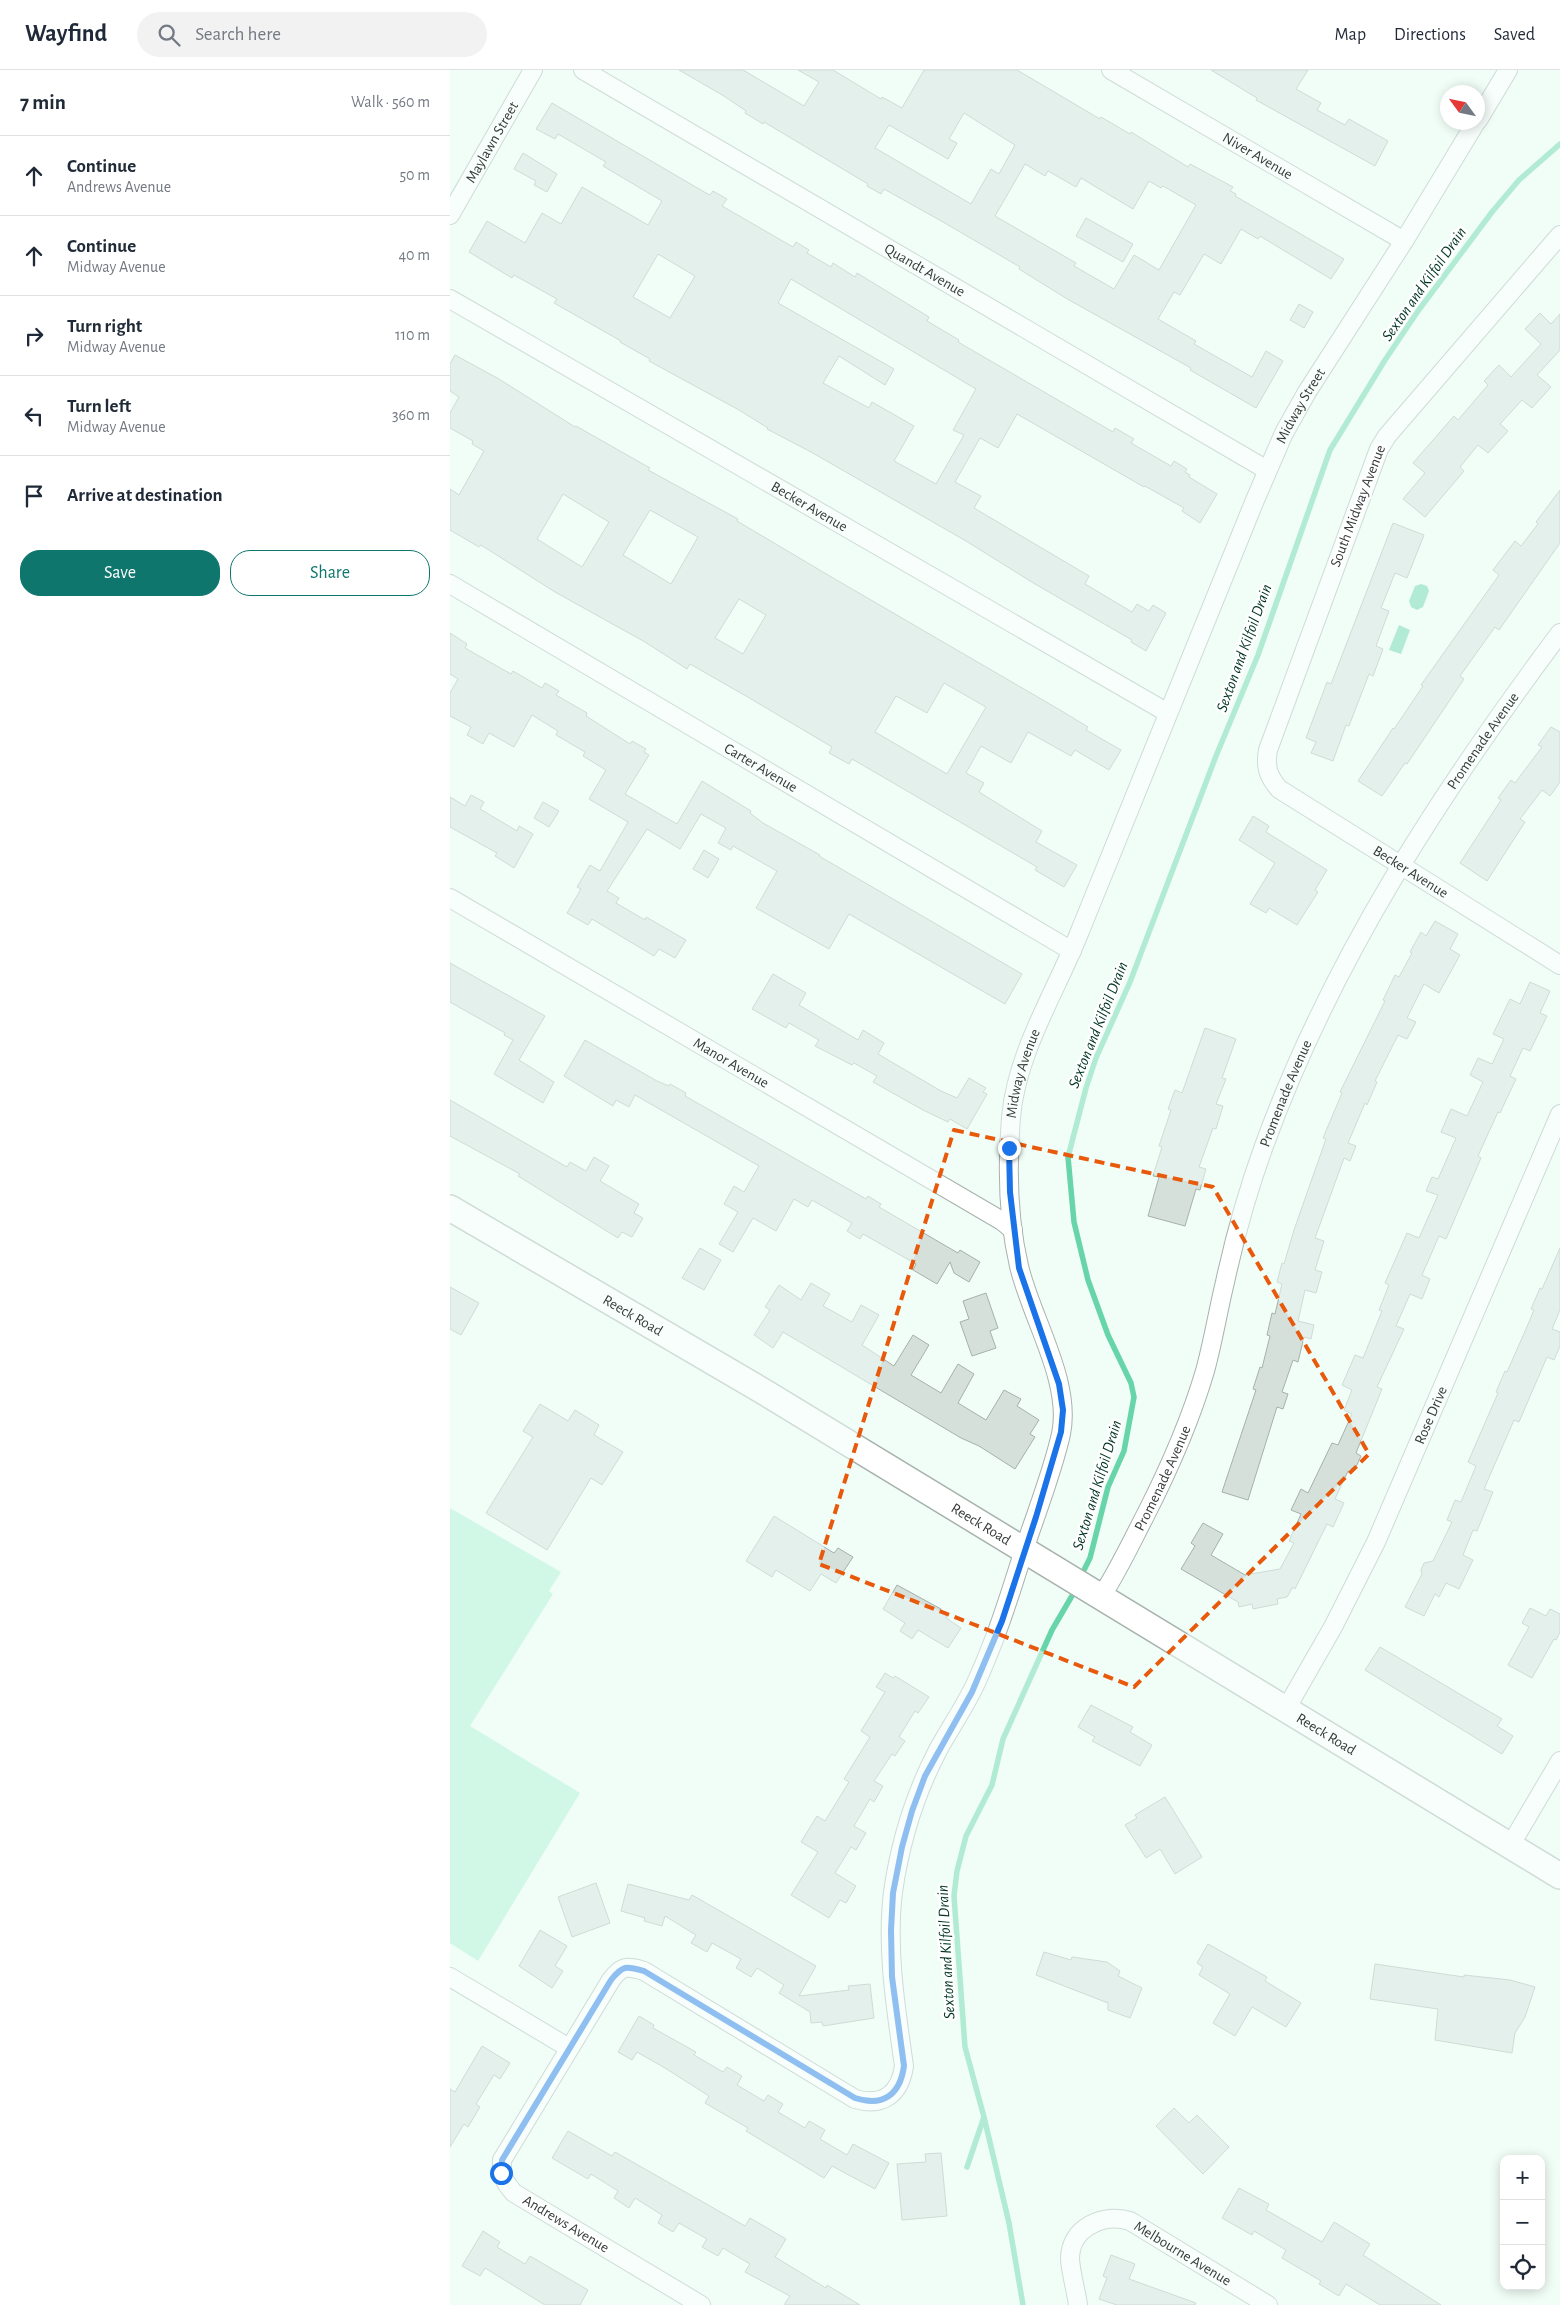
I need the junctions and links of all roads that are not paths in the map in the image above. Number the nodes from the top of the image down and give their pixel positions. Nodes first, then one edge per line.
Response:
1 (533, 70) edge
2 (583, 70) edge
3 (1110, 70) edge
4 (1508, 70) edge
5 (1485, 108) edge
6 (1472, 130) edge
7 (450, 215) edge
8 (1560, 235) edge
9 (1404, 241) junction
10 (450, 300) edge
11 (1267, 470) junction
12 (450, 584) edge
13 (1560, 633) edge
14 (1168, 713) junction
15 (1268, 771) joint
16 (1402, 866) junction
17 (450, 898) edge
18 (1072, 951) junction
19 (1560, 965) edge
20 (1560, 1114) edge
21 (450, 1208) edge
22 (1013, 1230) junction
23 (1024, 1551) junction
24 (1097, 1594) junction
25 (1286, 1709) junction
26 (1560, 1762) edge
27 (1510, 1846) junction
28 (1560, 1876) edge
29 (450, 1977) edge
30 (569, 2048) junction
31 (701, 2305) edge
32 (1078, 2305) edge
33 (1268, 2305) edge

1 - 7 street, Maylawn Street
2 - 11 street, Quandt Avenue
3 - 9 street, Niver Avenue
4 - 5 street, Midway Street
6 - 9 street, Midway Street
8 - 15 street, South Midway Avenue
9 - 11 street, Midway Street
10 - 14 street, Becker Avenue
11 - 14 street, Midway Street
12 - 18 street, Carter Avenue
13 - 16 street, Promenade Avenue
14 - 18 street, Midway Avenue
15 - 16 street, Becker Avenue
16 - 19 street, Becker Avenue
16 - 24 street, Promenade Avenue
17 - 22 street, Manor Avenue
18 - 22 street, Midway Avenue
20 - 25 street, Rose Drive
21 - 23 street, Reeck Road
22 - 23 street, Midway Avenue
23 - 24 street, Reeck Road
23 - 30 street, Midway Avenue
24 - 25 street, Reeck Road
25 - 27 street, Reeck Road
26 - 27 street
27 - 28 street, Reeck Road
29 - 30 street
30 - 31 street, Andrews Avenue
32 - 33 street, Melbourne Avenue

